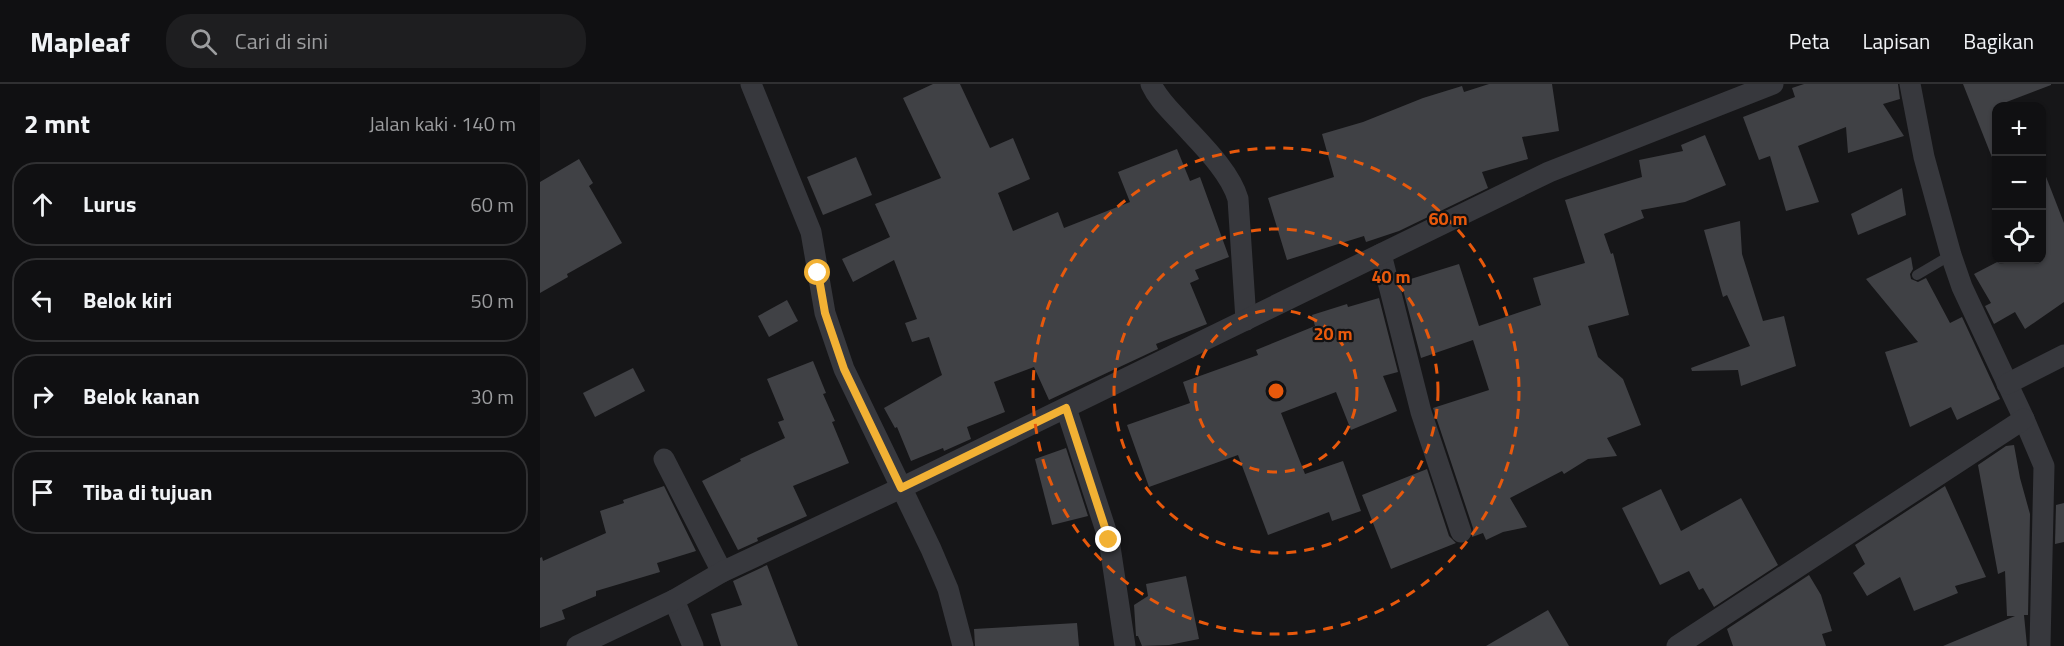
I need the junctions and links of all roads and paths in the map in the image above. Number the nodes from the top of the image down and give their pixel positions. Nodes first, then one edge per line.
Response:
1 (751, 84) edge
2 (1151, 84) edge
3 (1773, 84) edge
4 (1910, 84) edge
5 (1381, 254) junction
6 (1951, 255) junction
7 (1917, 275) dead end
8 (1246, 320) junction
9 (2064, 355) edge
10 (2007, 384) junction
11 (1066, 408) junction
12 (2024, 418) junction
13 (664, 459) dead end
14 (901, 488) junction
15 (1461, 532) dead end
16 (722, 572) junction
17 (674, 600) junction
18 (577, 646) edge
19 (693, 646) edge
20 (963, 646) edge
21 (1125, 646) edge
22 (1677, 646) edge
23 (2040, 646) edge

1 - 14 street
2 - 8 street
3 - 5 street
4 - 6 street
5 - 8 street
5 - 15 street
6 - 7 lane
6 - 10 street
8 - 11 street
9 - 10 street
10 - 12 street
11 - 14 street
11 - 21 street
12 - 22 street
12 - 23 street
13 - 16 street
14 - 16 street
14 - 20 street
16 - 17 street
17 - 18 street
17 - 19 street

